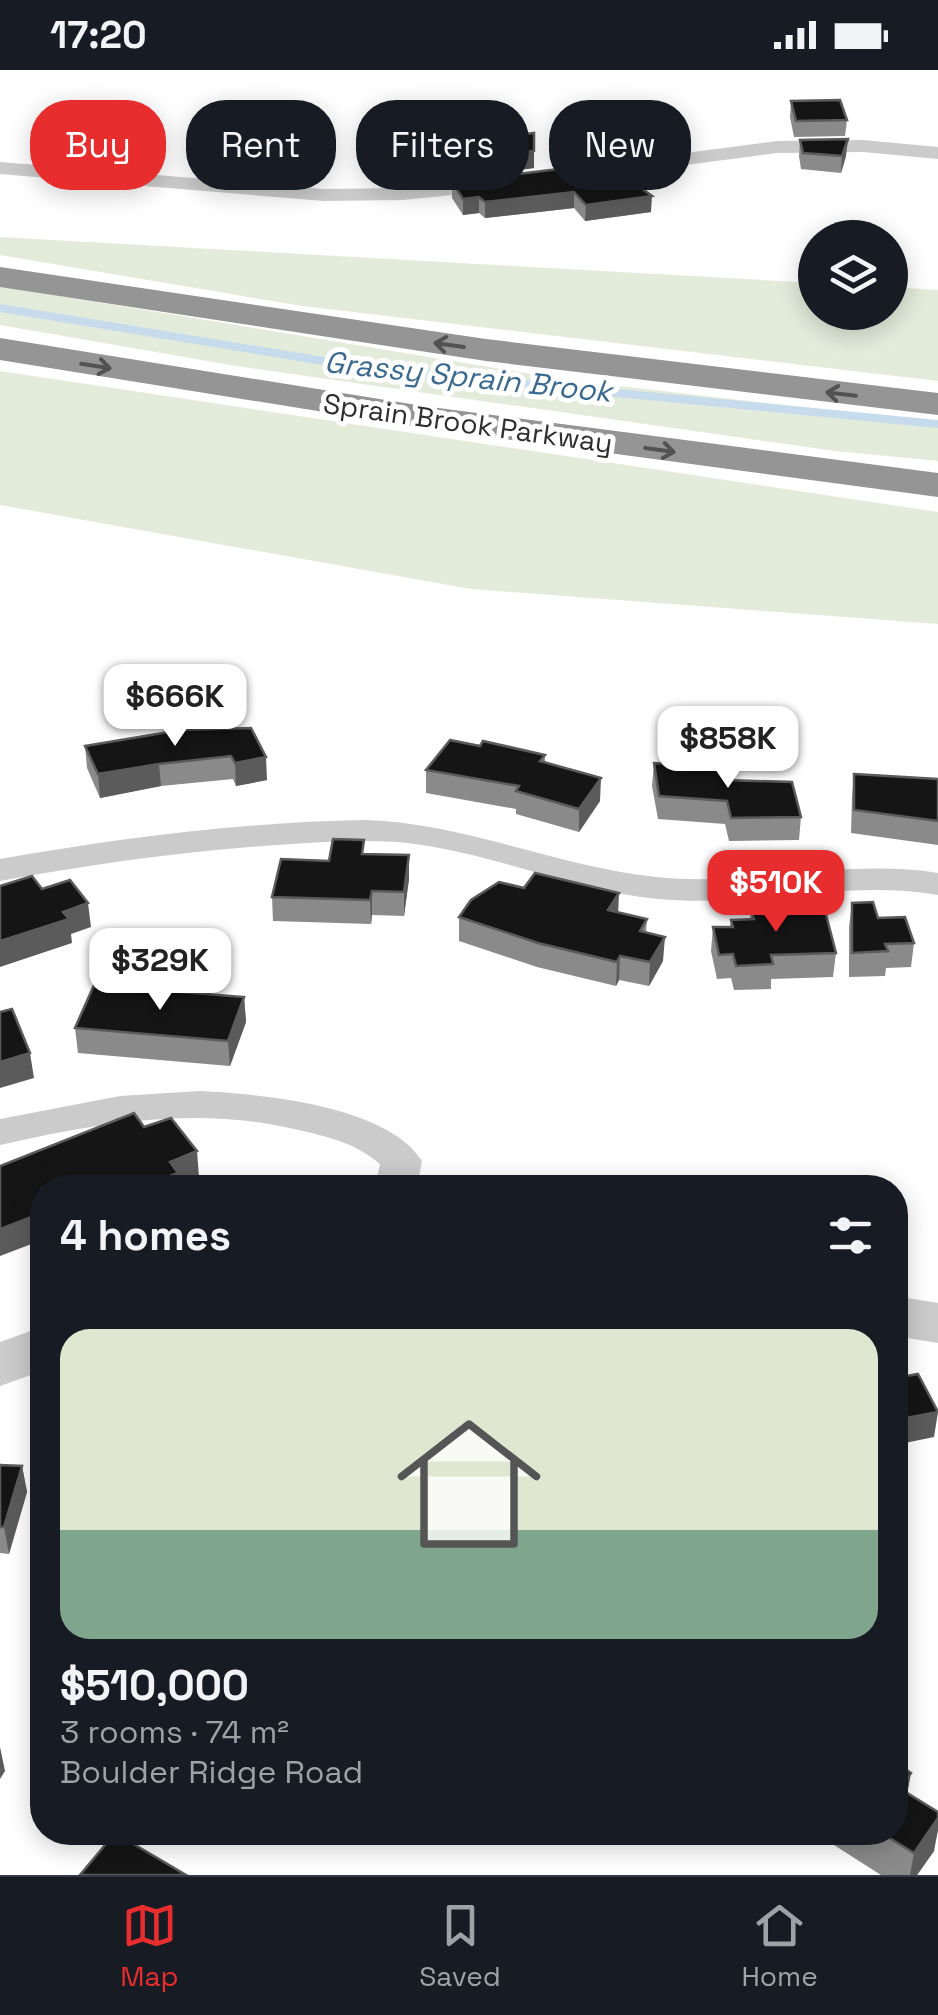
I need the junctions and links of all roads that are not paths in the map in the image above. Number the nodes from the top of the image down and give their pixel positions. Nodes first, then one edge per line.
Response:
1 (938, 153) edge
2 (0, 168) edge
3 (548, 178) edge
4 (442, 190) edge
5 (0, 276) edge
6 (0, 349) edge
7 (938, 404) edge
8 (938, 484) edge
9 (0, 870) edge
10 (938, 884) edge
11 (0, 1132) edge
12 (382, 1175) edge
13 (908, 1318) edge
14 (938, 1323) edge
15 (30, 1353) edge
16 (0, 1365) edge

1 - 3 street
2 - 4 street
7 -> 5 highway
6 -> 8 highway, Sprain Brook Parkway
9 - 10 street
11 - 12 street
13 - 14 street
15 - 16 street

